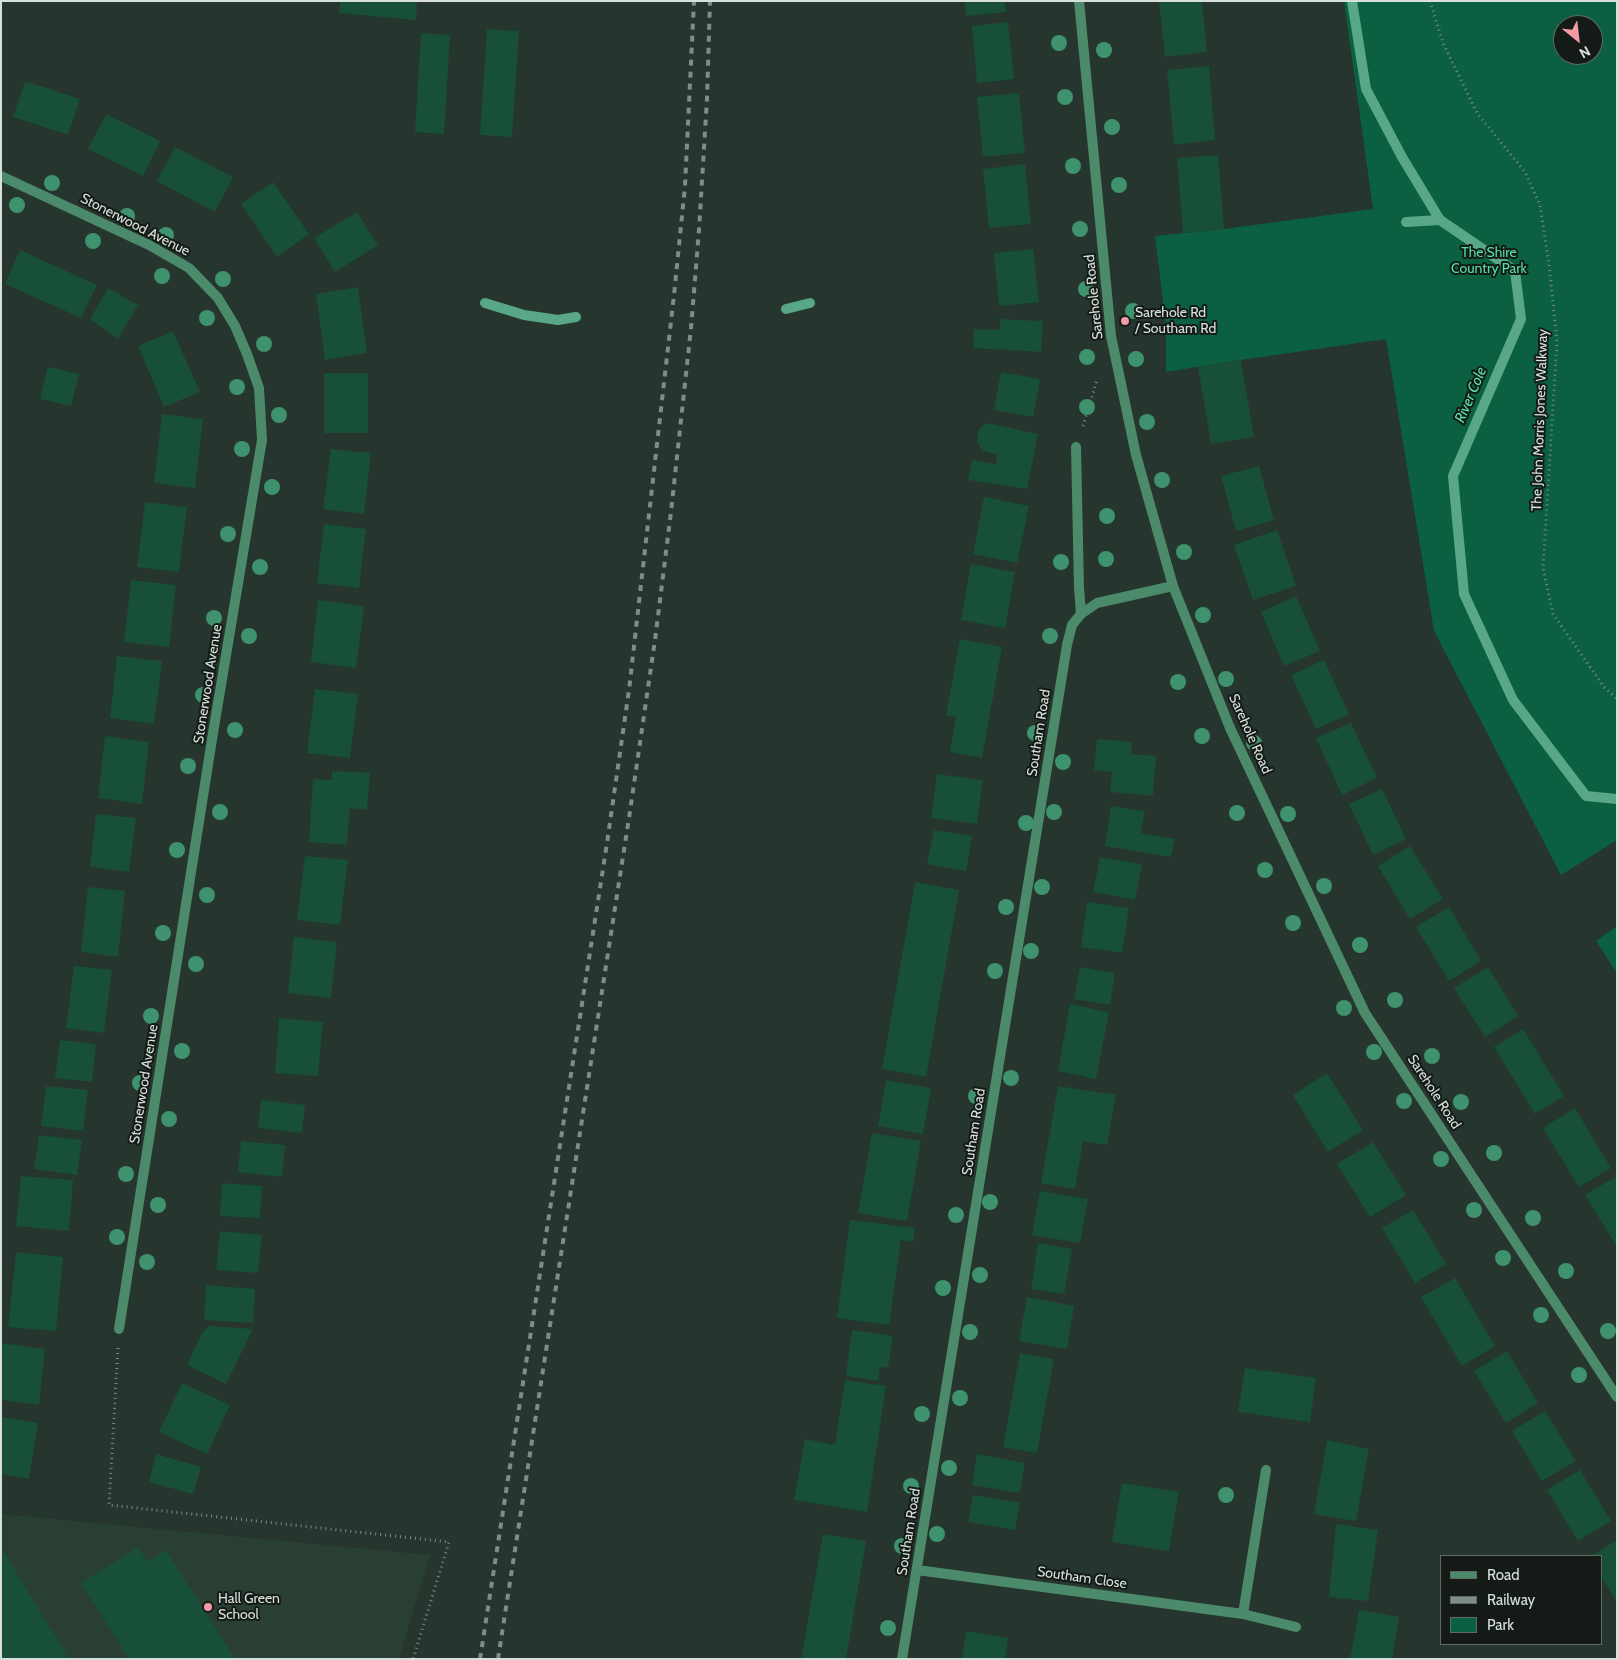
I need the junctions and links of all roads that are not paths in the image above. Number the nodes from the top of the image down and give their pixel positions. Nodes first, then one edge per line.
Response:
1 (1079, 1) edge
2 (1, 176) edge
3 (1076, 447) road end
4 (1173, 586) junction
5 (1081, 614) junction
6 (119, 1329) road end
7 (1617, 1398) edge
8 (1266, 1470) dead end
9 (917, 1570) junction
10 (1243, 1614) junction
11 (1296, 1627) dead end
12 (902, 1659) edge

1 - 4 street, Sarehole Road
2 - 6 street, Stonerwood Avenue
3 - 5 street
4 - 5 street
4 - 7 street, Sarehole Road
5 - 9 street, Southam Road
8 - 10 street
9 - 10 street, Southam Close
9 - 12 street, Southam Road
10 - 11 street, Southam Close

